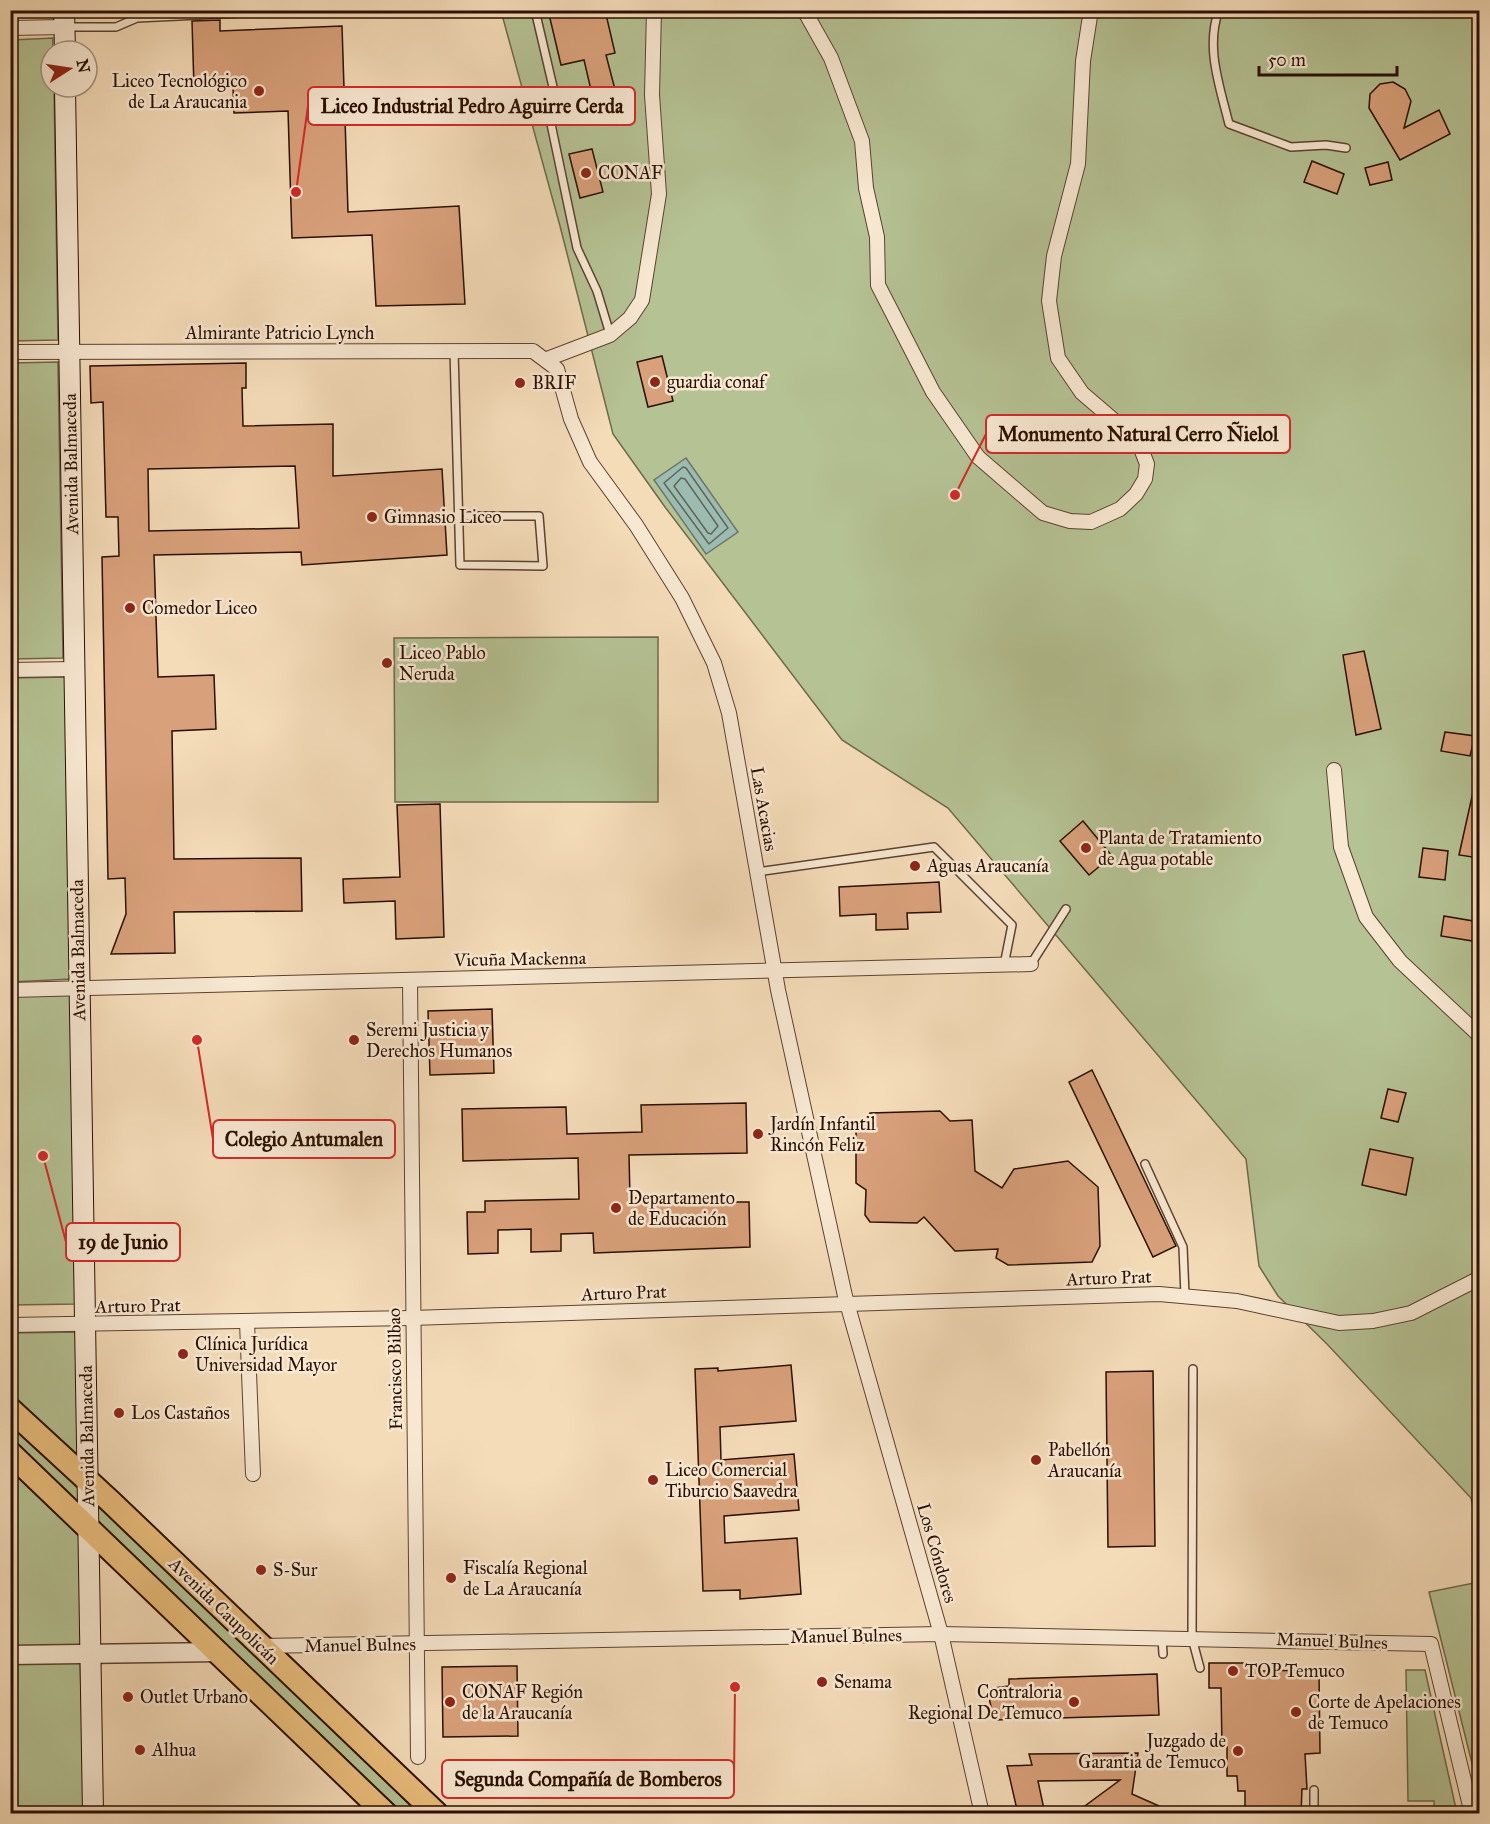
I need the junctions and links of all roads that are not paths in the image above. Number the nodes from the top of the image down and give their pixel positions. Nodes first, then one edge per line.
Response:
1 (536, 10) edge
2 (654, 10) edge
3 (804, 10) edge
4 (1091, 10) edge
5 (1219, 10) edge
6 (241, 13) dead end
7 (64, 19) edge
8 (10, 28) edge
9 (65, 39) edge
10 (65, 99) edge
11 (1346, 148) dead end
12 (610, 335) junction
13 (69, 351) junction
14 (454, 351) junction
15 (10, 352) edge
16 (547, 359) junction
17 (459, 516) junction
18 (74, 669) junction
19 (10, 670) edge
20 (1334, 770) dead end
21 (757, 872) junction
22 (1066, 909) dead end
23 (1031, 964) joint
24 (1004, 965) junction
25 (774, 971) junction
26 (410, 980) junction
27 (79, 988) junction
28 (10, 990) edge
29 (1479, 1036) edge
30 (1145, 1164) dead end
31 (1479, 1278) edge
32 (1185, 1295) junction
33 (848, 1305) junction
34 (412, 1318) junction
35 (247, 1322) junction
36 (84, 1324) junction
37 (10, 1325) edge
38 (1193, 1369) dead end
39 (10, 1409) edge
40 (10, 1453) edge
41 (253, 1474) dead end
42 (88, 1480) junction
43 (89, 1529) junction
44 (941, 1634) junction
45 (1162, 1637) junction
46 (1192, 1638) junction
47 (418, 1644) junction
48 (261, 1646) junction
49 (220, 1652) junction
50 (90, 1654) junction
51 (1163, 1654) dead end
52 (10, 1655) edge
53 (1200, 1668) dead end
54 (286, 1670) junction
55 (418, 1757) dead end
56 (1314, 1790) dead end
57 (93, 1814) edge
58 (386, 1814) edge
59 (437, 1814) edge
60 (982, 1814) edge
61 (1314, 1814) edge
62 (1472, 1814) edge

1 - 12 lane
2 - 12 street
3 - 4 street
5 - 11 lane
6 - 7 lane
7 - 8 street
7 - 9 main road
10 - 13 main road, Avenida Balmaceda
12 - 16 street
13 - 14 street, Almirante Patricio Lynch
13 - 15 street, Almirante Patricio Lynch
13 - 18 main road, Avenida Balmaceda
14 - 16 street, Almirante Patricio Lynch
14 - 17 lane
16 - 21 street, Las Acacias
17 - 17 lane
18 - 19 street
18 - 27 main road, Avenida Balmaceda
20 - 29 street
21 - 24 lane
21 - 25 street, Las Acacias
22 - 23 lane
23 - 24 street, Vicuña Mackenna
24 - 25 street, Vicuña Mackenna
25 - 26 street, Vicuña Mackenna
25 - 33 street, Las Acacias
26 - 27 street, Vicuña Mackenna
26 - 34 street, Francisco Bilbao
27 - 28 street, Vicuña Mackenna
27 - 36 main road, Avenida Balmaceda
30 - 32 lane
31 - 32 street, Arturo Prat
32 - 33 street, Arturo Prat
33 - 34 street, Arturo Prat
33 - 44 street, Los Cóndores
34 - 35 street, Arturo Prat
34 - 47 street, Francisco Bilbao
35 - 36 street, Arturo Prat
35 - 41 street
36 - 37 street, Arturo Prat
36 - 42 main road, Avenida Balmaceda
38 - 46 lane
39 - 42 main road, Avenida Caupolicán
40 - 43 main road, Avenida Caupolicán
42 - 43 main road, Avenida Balmaceda
42 - 48 main road, Avenida Caupolicán
43 - 49 main road, Avenida Caupolicán
43 - 50 main road, Avenida Balmaceda
44 - 45 street, Manuel Bulnes
44 - 47 street, Manuel Bulnes
44 - 60 street, Los Cóndores
45 - 46 street, Manuel Bulnes
45 - 51 lane
46 - 53 lane
46 - 62 street, Manuel Bulnes
47 - 48 street, Manuel Bulnes
47 - 55 street, Francisco Bilbao
48 - 54 main road, Avenida Caupolicán
49 - 50 street
49 - 54 main road
49 - 58 main road, Avenida Caupolicán
50 - 52 street
50 - 57 main road, Avenida Balmaceda
54 - 59 main road, Avenida Caupolicán
56 - 61 lane

